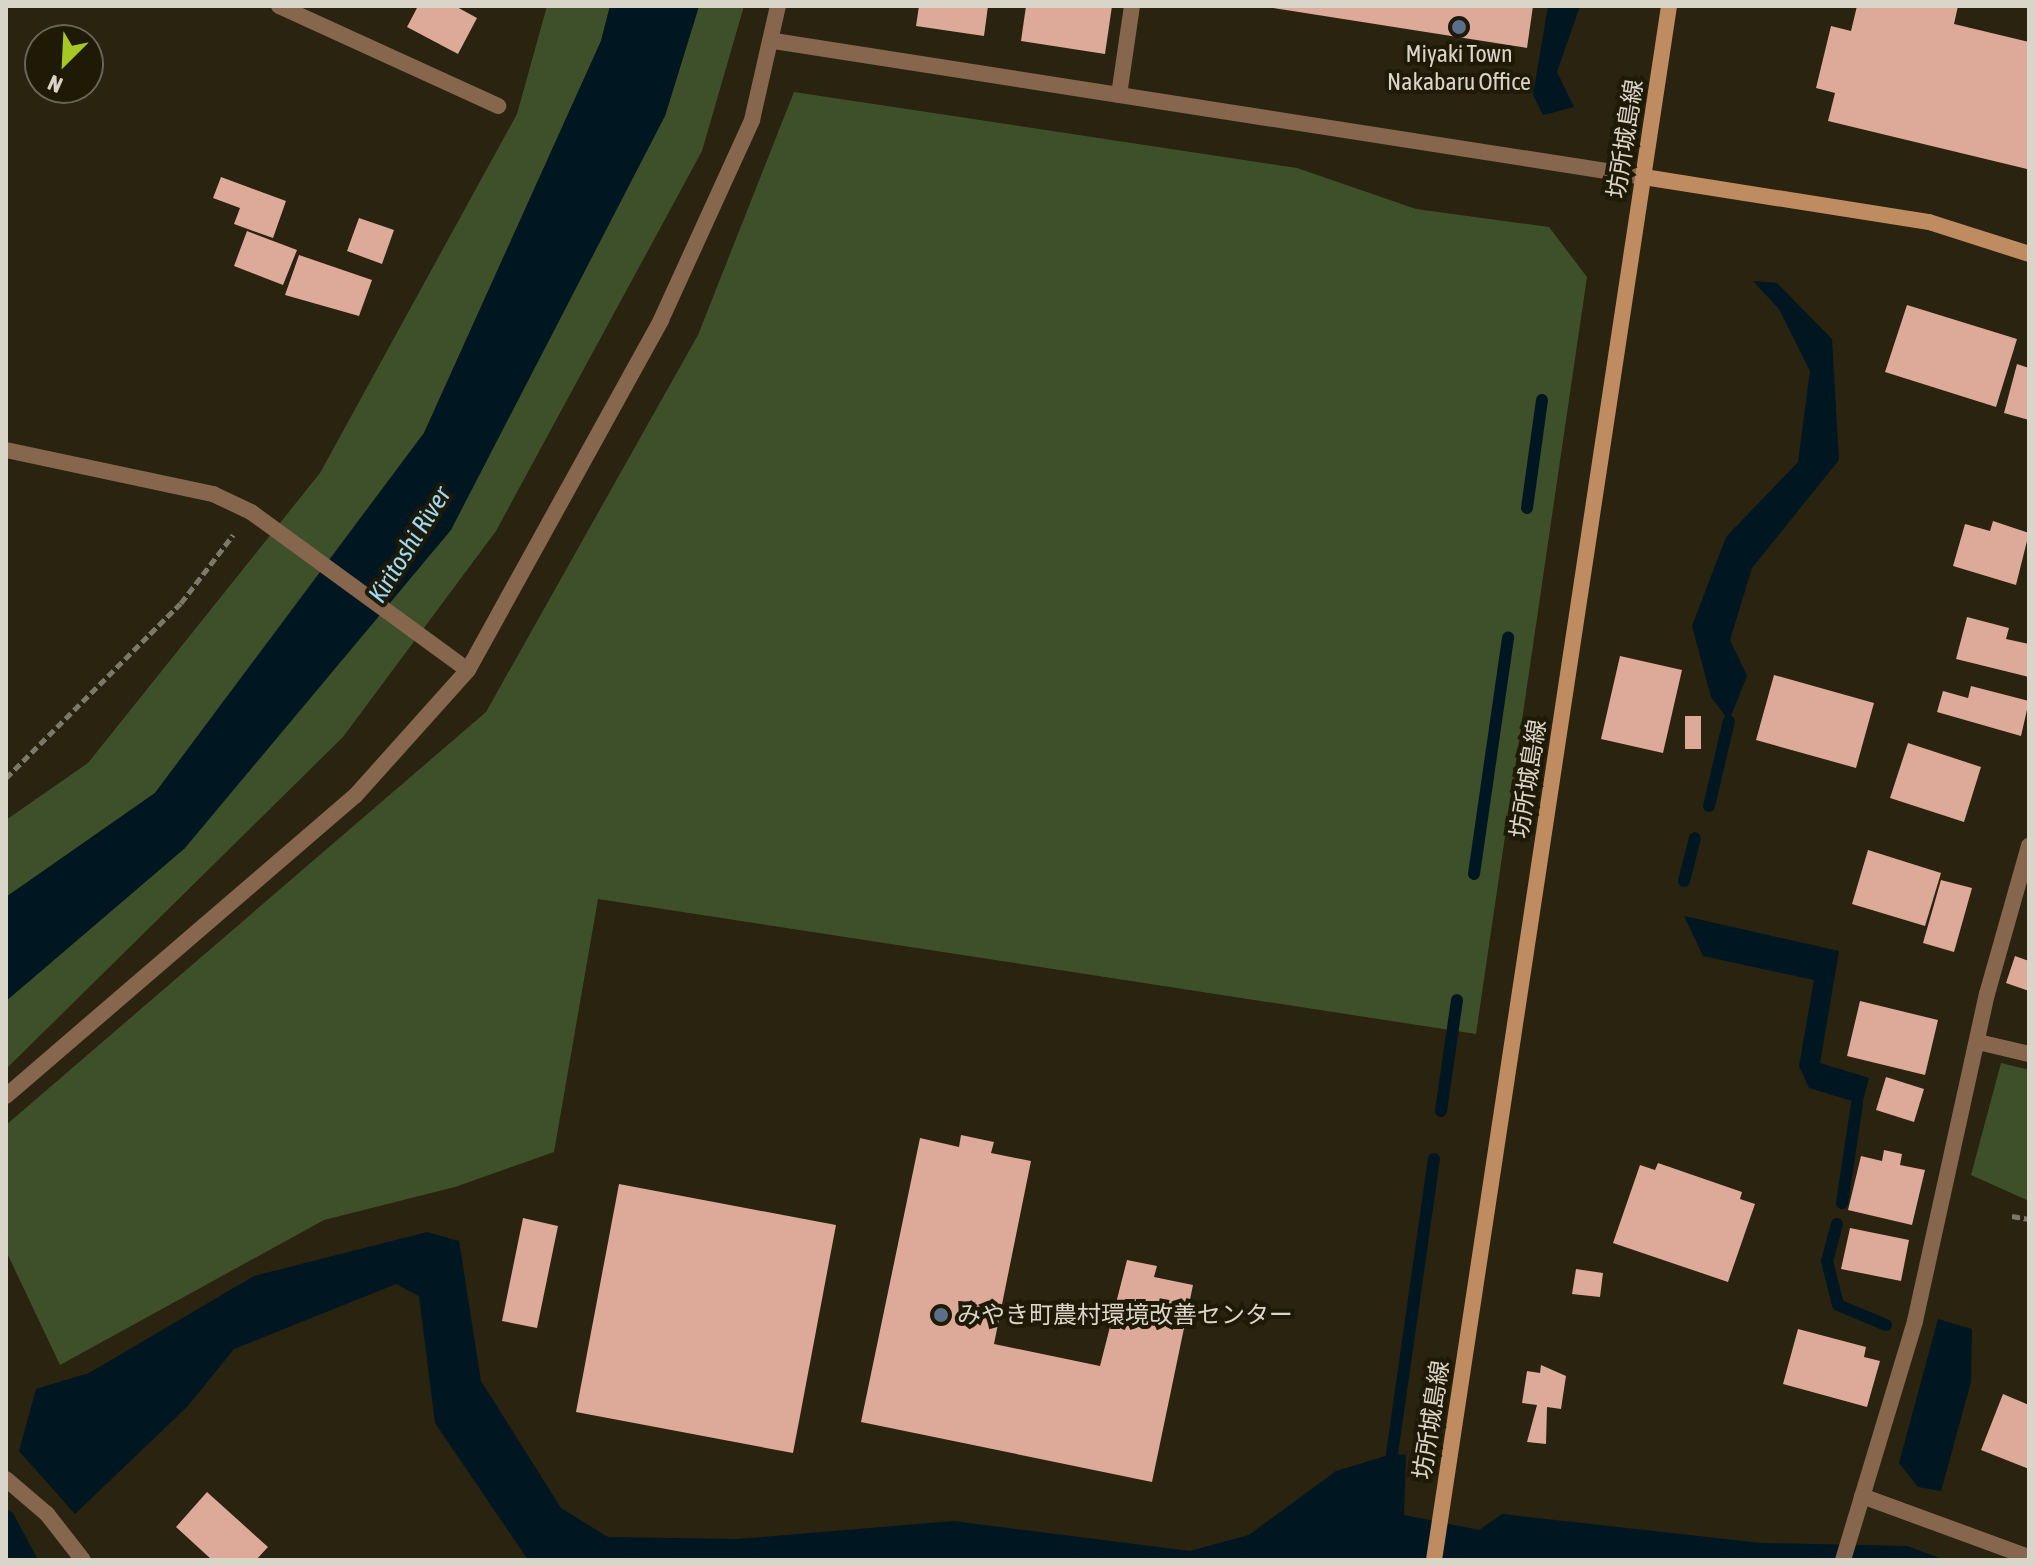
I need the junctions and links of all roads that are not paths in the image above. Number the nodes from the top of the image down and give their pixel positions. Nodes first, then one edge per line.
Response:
1 (279, 6) edge
2 (778, 6) edge
3 (1132, 6) edge
4 (1669, 6) edge
5 (774, 41) junction
6 (1119, 95) junction
7 (498, 106) dead end
8 (1644, 177) junction
9 (2029, 254) edge
10 (6, 450) edge
11 (468, 670) junction
12 (2029, 846) edge
13 (1978, 1042) junction
14 (2029, 1054) edge
15 (6, 1096) edge
16 (6, 1479) edge
17 (1862, 1496) junction
18 (2029, 1557) edge
19 (83, 1560) edge
20 (1434, 1560) edge
21 (1843, 1560) edge

1 - 7 street
2 - 5 street
3 - 6 street
4 - 8 main road, 坊所城島線
5 - 6 street
5 - 11 street
6 - 8 street
8 - 9 main road
8 - 20 main road, 坊所城島線
10 - 11 street
11 - 15 street
12 - 13 street
13 - 14 street
13 - 17 street
16 - 19 street
17 - 18 street
17 - 21 street

